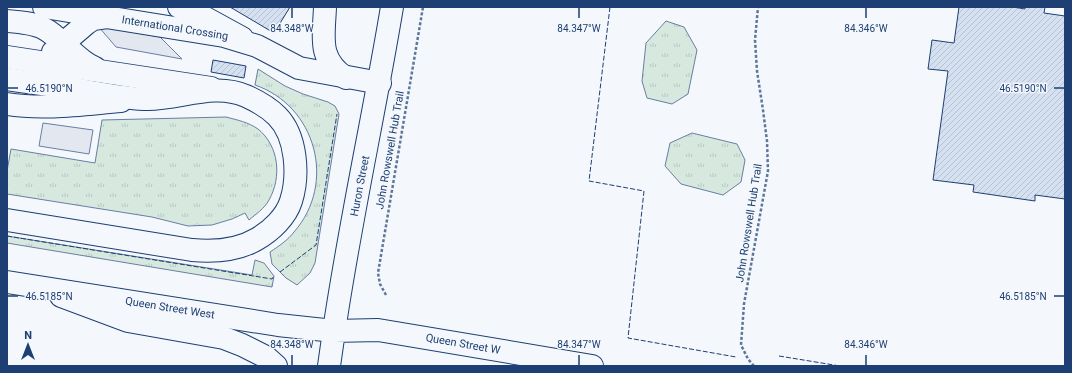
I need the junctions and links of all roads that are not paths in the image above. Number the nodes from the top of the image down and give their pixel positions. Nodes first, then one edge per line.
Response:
1 (44, 7) edge
2 (179, 7) edge
3 (325, 7) edge
4 (392, 7) edge
5 (193, 11) edge
6 (102, 16) junction
7 (7, 21) edge
8 (63, 44) junction
9 (257, 46) junction
10 (16, 58) edge
11 (102, 71) junction
12 (346, 78) junction
13 (7, 79) edge
14 (380, 83) junction
15 (228, 91) junction
16 (147, 99) junction
17 (7, 104) edge
18 (7, 220) edge
19 (7, 282) edge
20 (35, 286) junction
21 (334, 331) junction
22 (276, 366) edge
23 (328, 366) edge
24 (592, 366) edge

1 - 6 main road, International Crossing
2 - 5 main road, International Crossing
3 - 12 main road
4 - 14 main road, Huron Street
5 - 9 main road, International Crossing
6 - 7 main road
6 - 8 main road
6 - 9 main road, International Crossing
7 - 8 main road
8 - 10 main road
8 - 11 main road
9 - 12 main road, International Crossing
10 - 11 main road
11 - 15 main road
12 - 14 main road, International Crossing
13 - 16 main road
14 - 21 main road, Huron Street
15 - 16 main road
15 - 18 main road
16 - 17 main road
19 - 20 main road, Queen Street West
20 - 21 main road, Queen Street West
20 - 22 main road
21 - 23 main road, Huron Street
21 - 24 main road, Queen Street W

